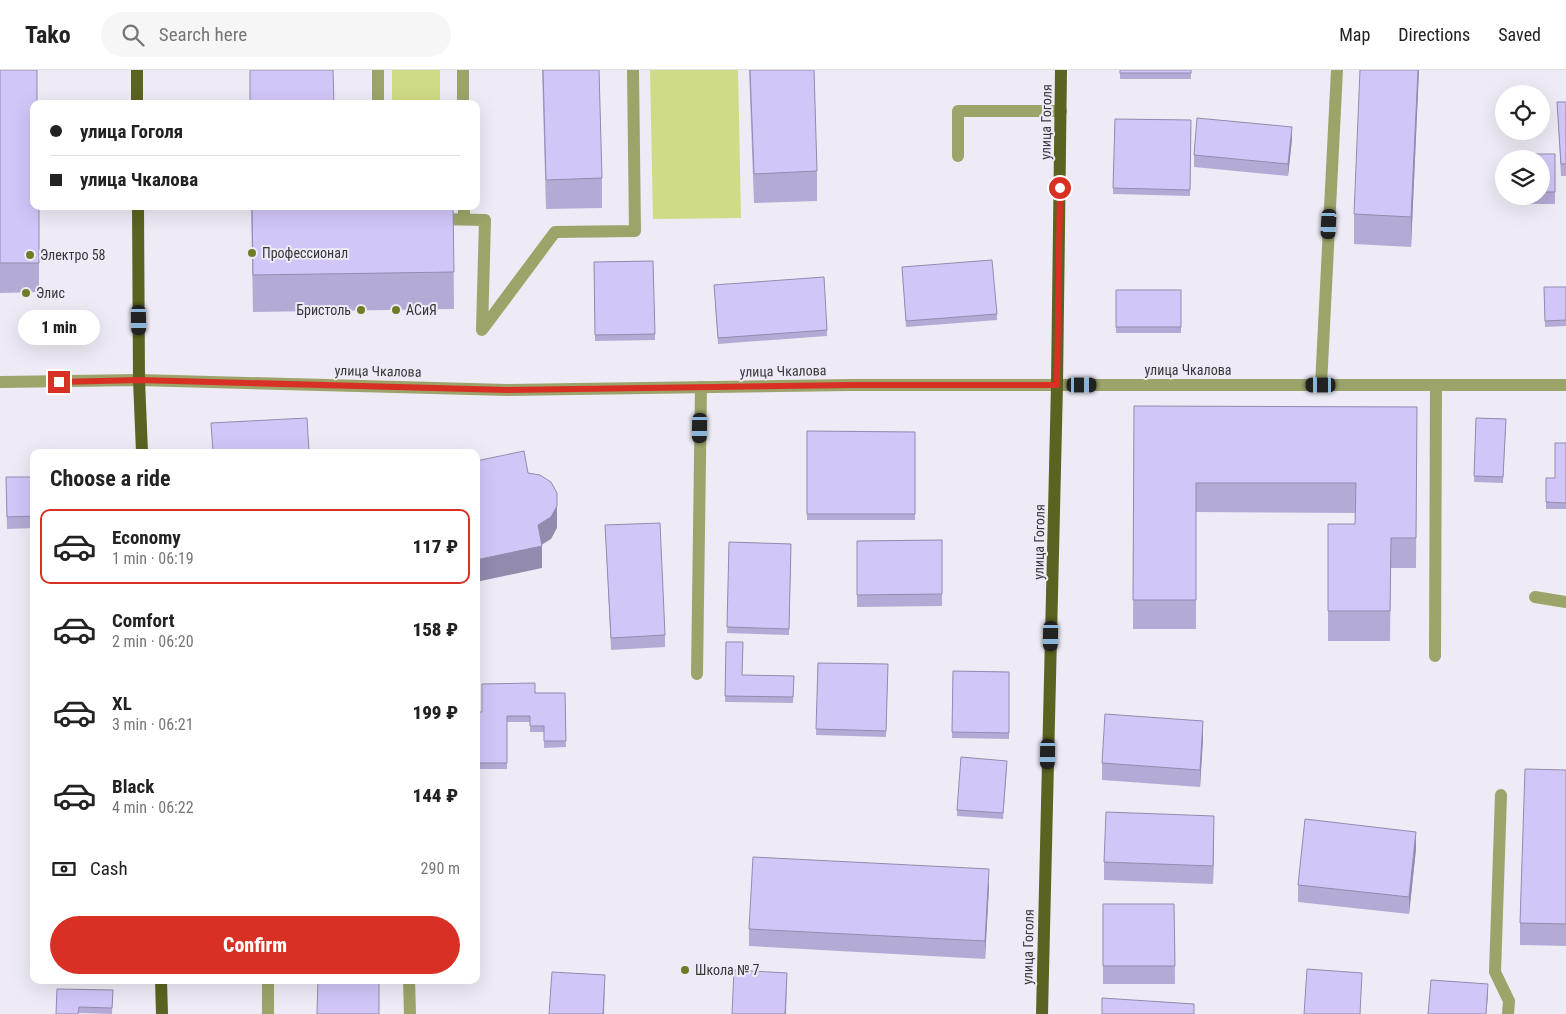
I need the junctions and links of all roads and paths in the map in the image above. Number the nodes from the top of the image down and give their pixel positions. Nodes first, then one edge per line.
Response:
1 (137, 70) edge
2 (378, 70) edge
3 (463, 70) edge
4 (633, 70) edge
5 (1061, 70) edge
6 (1337, 70) edge
7 (137, 100) edge
8 (378, 100) edge
9 (463, 100) edge
10 (1061, 111) junction
11 (958, 156) dead end
12 (138, 210) edge
13 (464, 213) edge
14 (426, 219) edge
15 (139, 380) junction
16 (0, 382) edge
17 (1566, 384) edge
18 (1057, 385) junction
19 (1321, 385) junction
20 (1436, 385) junction
21 (700, 387) junction
22 (142, 449) edge
23 (1536, 596) dead end
24 (1566, 602) edge
25 (1435, 656) dead end
26 (697, 674) dead end
27 (1501, 794) dead end
28 (161, 984) edge
29 (268, 984) edge
30 (409, 984) edge
31 (162, 1014) edge
32 (268, 1014) edge
33 (410, 1014) edge
34 (1042, 1014) edge
35 (1508, 1014) edge

1 - 7 main road
2 - 8 street
3 - 9 street
4 - 13 street
5 - 10 main road, улица Гоголя
6 - 19 street
10 - 11 street
10 - 18 main road, улица Гоголя
12 - 15 main road
13 - 14 street
15 - 16 street, улица Чкалова
15 - 21 street, улица Чкалова
15 - 22 main road
17 - 20 street, улица Чкалова
18 - 19 street, улица Чкалова
18 - 21 street, улица Чкалова
18 - 34 main road, улица Гоголя
19 - 20 street, улица Чкалова
20 - 25 street
21 - 26 street
23 - 24 street
27 - 35 street
28 - 31 main road
29 - 32 street
30 - 33 street

